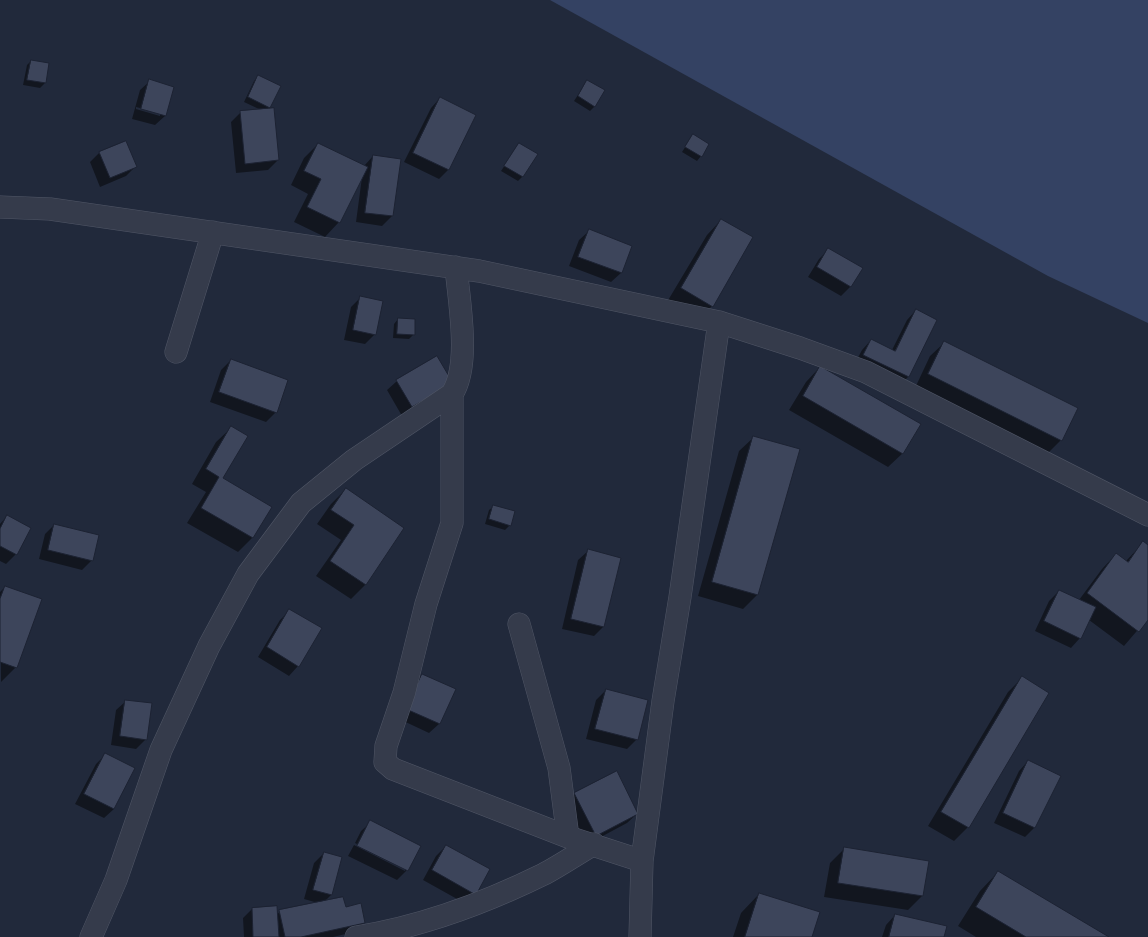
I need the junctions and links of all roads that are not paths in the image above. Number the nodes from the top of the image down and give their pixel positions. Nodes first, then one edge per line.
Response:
1 (0, 206) edge
2 (213, 232) junction
3 (456, 267) junction
4 (719, 322) junction
5 (176, 352) dead end
6 (452, 394) junction
7 (1148, 515) edge
8 (519, 624) dead end
9 (568, 837) junction
10 (594, 844) junction
11 (642, 861) junction
12 (91, 937) edge
13 (356, 937) edge
14 (640, 937) edge

1 - 2 street
2 - 3 street
2 - 5 street
3 - 4 street
3 - 6 street
4 - 7 street
4 - 11 street
6 - 9 street
6 - 12 street
8 - 9 street
9 - 10 street
10 - 11 street
10 - 13 street
11 - 14 street

